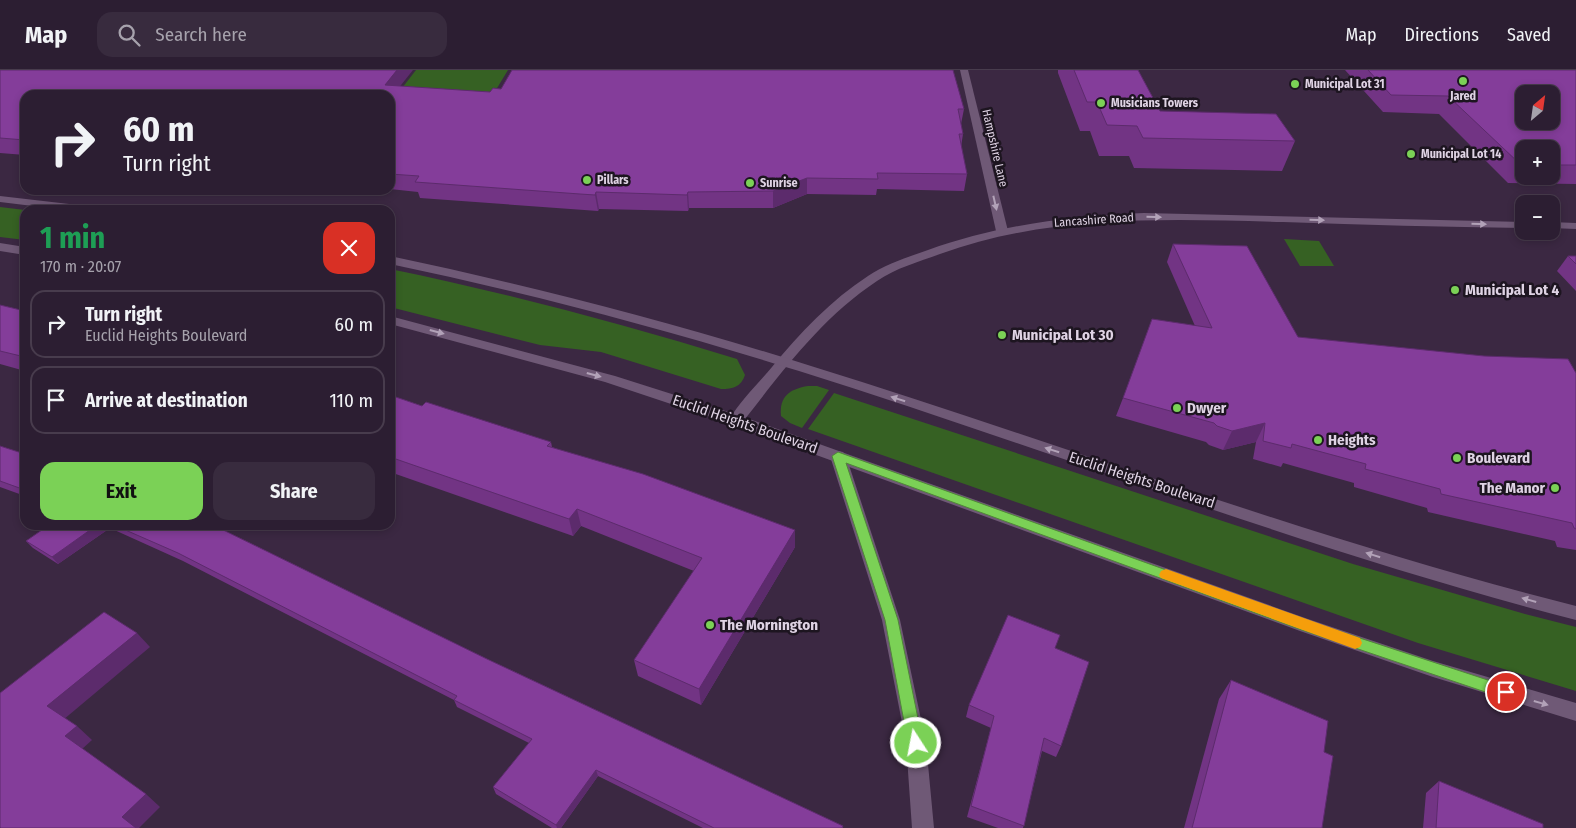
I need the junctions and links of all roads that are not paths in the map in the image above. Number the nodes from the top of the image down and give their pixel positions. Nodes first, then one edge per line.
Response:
1 (964, 70) edge
2 (0, 198) edge
3 (55, 205) edge
4 (1515, 225) edge
5 (1560, 225) edge
6 (1576, 226) edge
7 (1002, 231) junction
8 (0, 247) edge
9 (20, 250) edge
10 (395, 261) edge
11 (395, 321) edge
12 (784, 362) junction
13 (736, 420) junction
14 (838, 456) junction
15 (1576, 612) edge
16 (1576, 712) edge
17 (923, 828) edge

1 -> 7 main road, Hampshire Lane
2 - 3 main road
7 -> 4 main road, Lancashire Road
5 - 6 main road
7 - 12 main road, Lancashire Road
8 - 9 main road
10 - 12 main road, Euclid Heights Boulevard
11 -> 13 main road, Euclid Heights Boulevard
12 - 13 main road, Lancashire Road
15 -> 12 main road, Euclid Heights Boulevard
13 - 14 main road, Euclid Heights Boulevard
14 -> 16 main road, Euclid Heights Boulevard
14 - 17 main road

